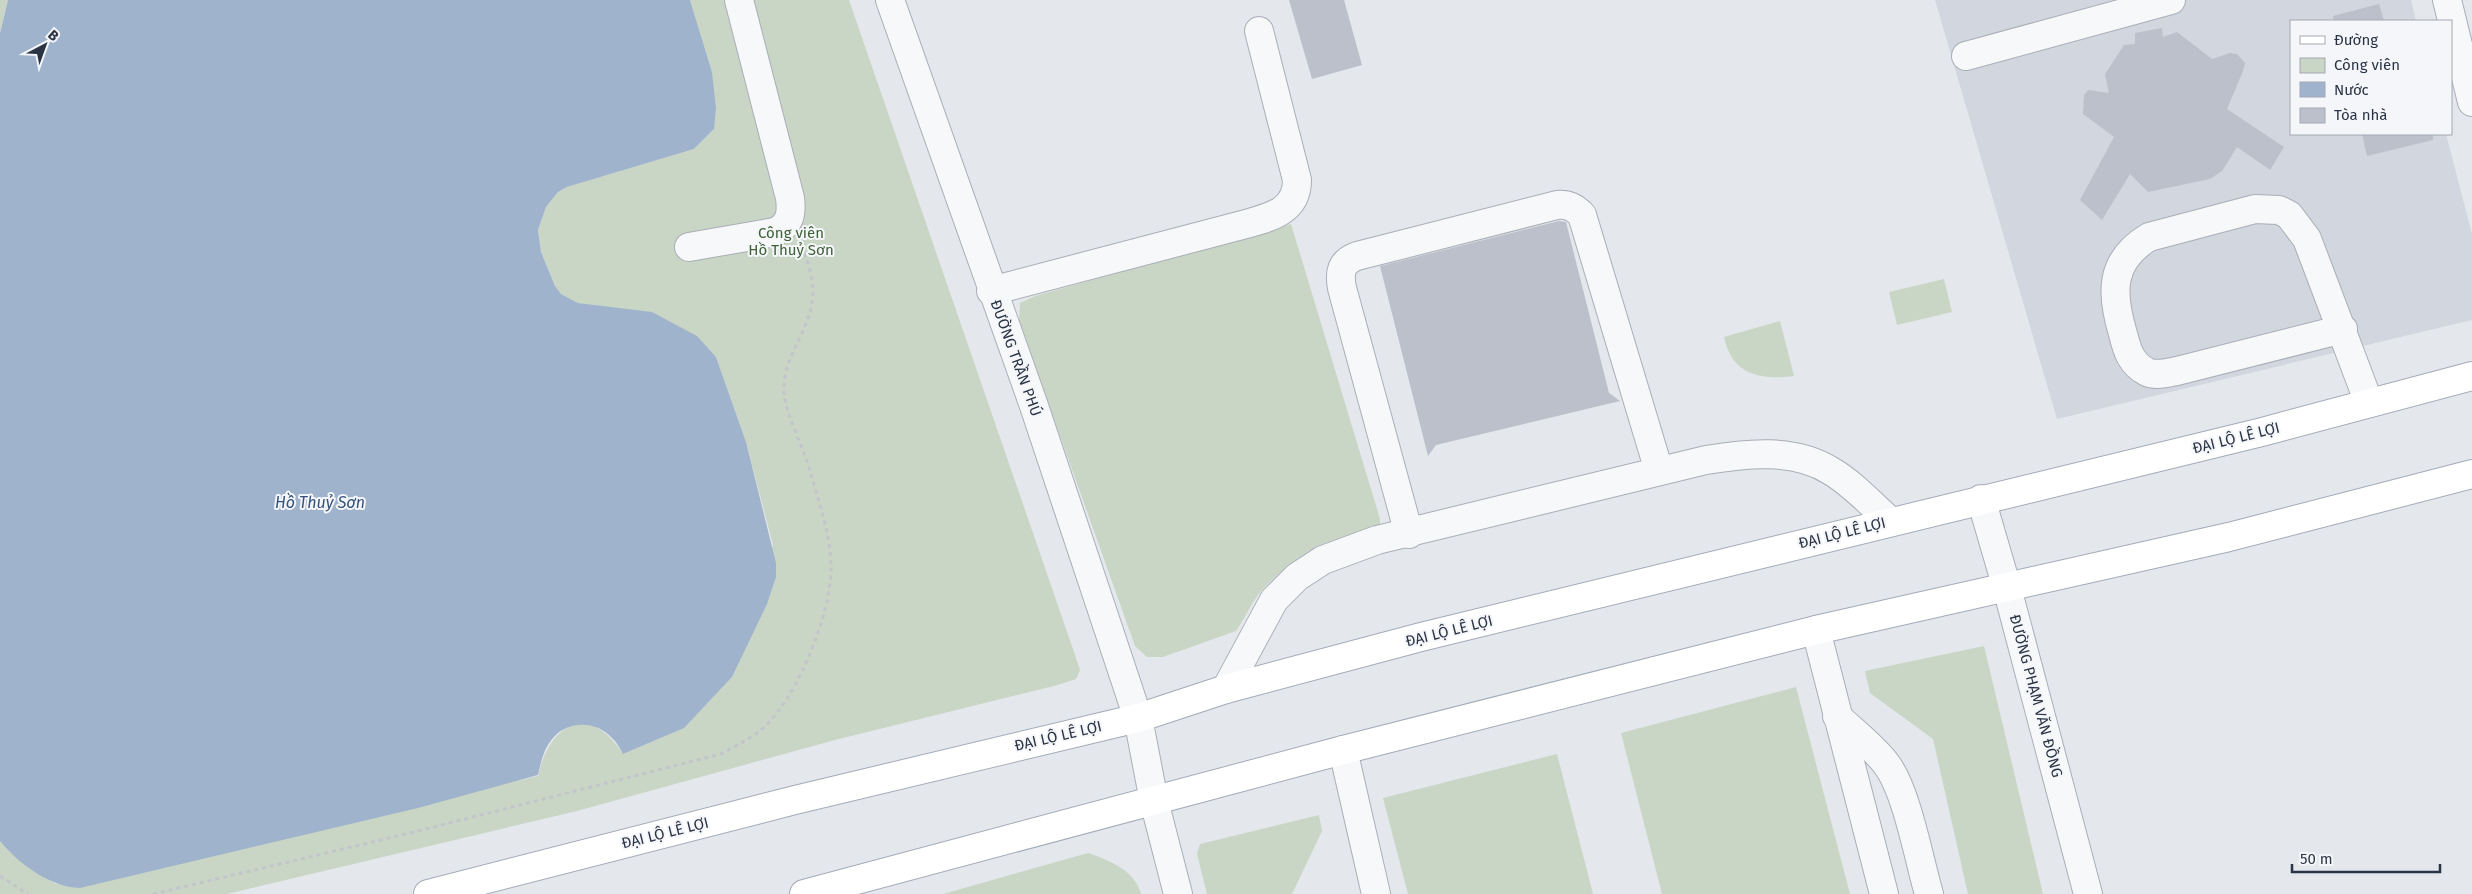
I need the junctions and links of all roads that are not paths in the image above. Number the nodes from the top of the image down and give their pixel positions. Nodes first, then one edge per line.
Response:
1 (739, 0) edge
2 (890, 0) edge
3 (2171, 0) edge
4 (2448, 0) edge
5 (1259, 32) dead end
6 (1966, 56) dead end
7 (2472, 102) edge
8 (689, 247) dead end
9 (991, 291) junction
10 (2343, 329) junction
11 (2472, 376) edge
12 (2369, 403) junction
13 (1659, 471) junction
14 (2472, 474) edge
15 (1981, 499) junction
16 (1890, 521) junction
17 (1409, 534) junction
18 (2007, 588) junction
19 (1816, 630) junction
20 (1226, 689) junction
21 (1837, 716) junction
22 (1138, 718) junction
23 (1343, 750) junction
24 (1154, 801) junction
25 (428, 894) edge
26 (804, 894) edge
27 (1178, 894) edge
28 (1376, 894) edge
29 (1884, 894) edge
30 (1929, 894) edge
31 (2088, 894) edge

1 - 8 street
2 - 9 street, ĐƯỜNG TRẦN PHÚ
3 - 6 street
4 - 7 street
5 - 9 street
9 - 22 street, ĐƯỜNG TRẦN PHÚ
10 - 10 street
10 - 12 street
11 - 12 main road, ĐẠI LỘ LÊ LỢI
12 - 15 main road, ĐẠI LỘ LÊ LỢI
13 - 16 street
13 - 17 street
13 - 17 street
14 - 18 main road
15 - 16 main road, ĐẠI LỘ LÊ LỢI
15 - 18 street, ĐƯỜNG PHẠM VĂN ĐỒNG
16 - 20 main road, ĐẠI LỘ LÊ LỢI
17 - 20 street
18 - 19 main road
18 - 31 street, ĐƯỜNG PHẠM VĂN ĐỒNG
19 - 21 street
19 - 23 main road
20 - 22 main road, ĐẠI LỘ LÊ LỢI
21 - 29 street
21 - 30 street
22 - 24 street, ĐƯỜNG TRẦN PHÚ
22 - 25 main road, ĐẠI LỘ LÊ LỢI
23 - 24 main road
23 - 28 street
24 - 26 main road
24 - 27 street, ĐƯỜNG TRẦN PHÚ

